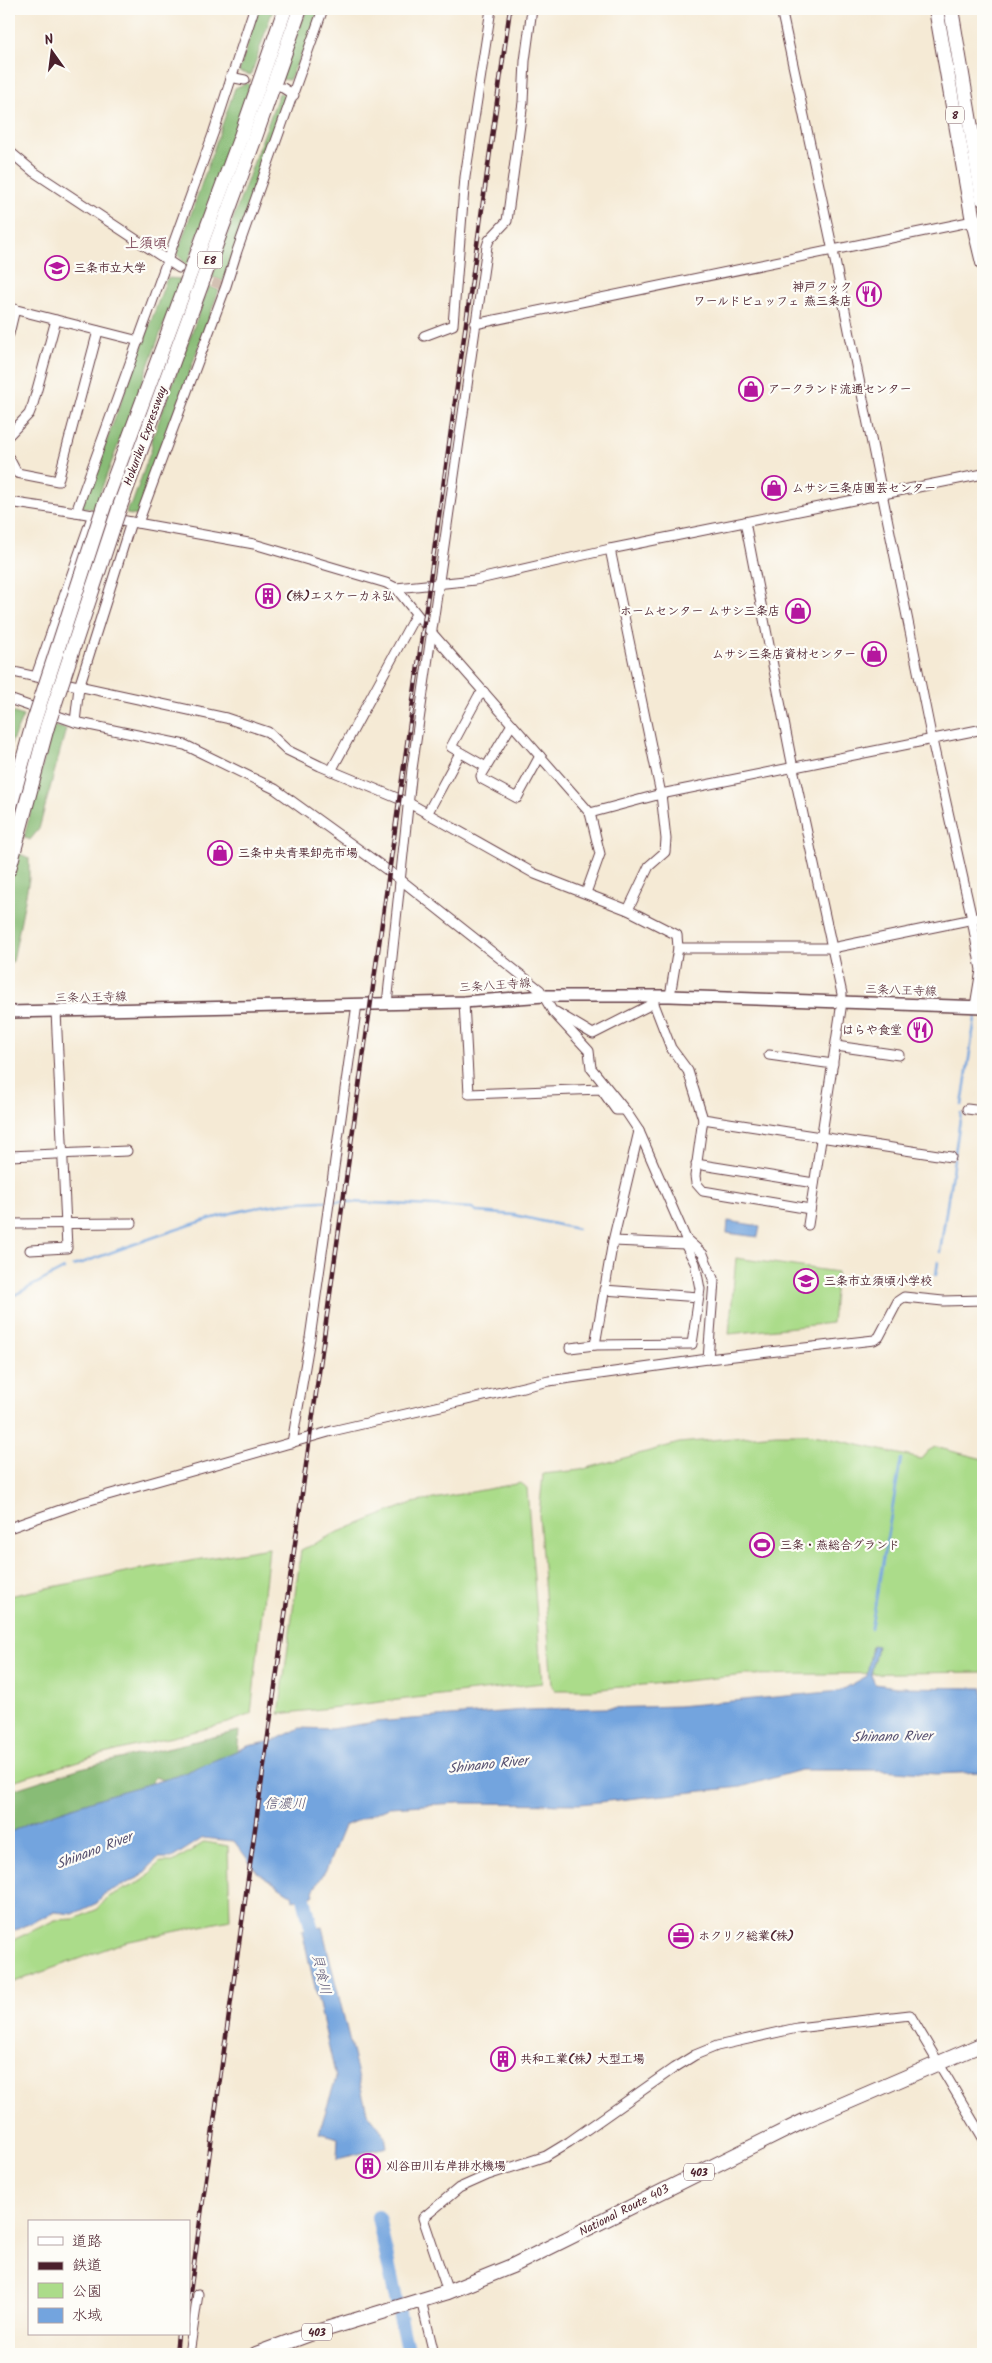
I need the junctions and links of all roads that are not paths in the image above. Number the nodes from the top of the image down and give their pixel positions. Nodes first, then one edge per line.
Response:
1 (11, 9) edge
2 (254, 9) edge
3 (285, 9) edge
4 (300, 9) edge
5 (323, 9) edge
6 (491, 9) edge
7 (532, 9) edge
8 (781, 9) edge
9 (936, 9) edge
10 (951, 9) edge
11 (9, 12) edge
12 (230, 77) junction
13 (246, 80) dead end
14 (283, 88) dead end
15 (294, 94) junction
16 (9, 151) edge
17 (983, 199) edge
18 (978, 220) edge
19 (833, 251) junction
20 (168, 261) junction
21 (983, 264) edge
22 (179, 268) dead end
23 (12, 308) edge
24 (56, 320) junction
25 (475, 324) junction
26 (98, 330) junction
27 (9, 334) edge
28 (424, 336) dead end
29 (140, 341) junction
30 (9, 435) edge
31 (9, 458) edge
32 (983, 474) edge
33 (883, 496) junction
34 (9, 502) edge
35 (98, 510) junction
36 (76, 512) junction
37 (745, 522) junction
38 (135, 523) junction
39 (610, 549) junction
40 (438, 583) junction
41 (396, 588) junction
42 (416, 614) junction
43 (431, 632) junction
44 (9, 671) edge
45 (36, 676) junction
46 (79, 687) junction
47 (484, 692) junction
48 (9, 699) edge
49 (75, 722) junction
50 (512, 724) junction
51 (983, 729) edge
52 (932, 740) junction
53 (460, 753) junction
54 (540, 756) junction
55 (486, 767) junction
56 (793, 768) junction
57 (331, 771) junction
58 (661, 794) junction
59 (409, 803) junction
60 (9, 810) edge
61 (590, 813) junction
62 (427, 814) junction
63 (9, 869) edge
64 (401, 880) junction
65 (586, 893) junction
66 (628, 910) junction
67 (983, 916) edge
68 (972, 919) junction
69 (678, 948) junction
70 (832, 948) junction
71 (544, 996) junction
72 (670, 996) junction
73 (652, 1000) junction
74 (464, 1002) junction
75 (842, 1002) junction
76 (357, 1004) junction
77 (387, 1004) junction
78 (979, 1007) edge
79 (56, 1011) junction
80 (9, 1012) edge
81 (553, 1012) junction
82 (836, 1046) junction
83 (769, 1055) dead end
84 (899, 1055) dead end
85 (833, 1064) junction
86 (966, 1109) dead end
87 (625, 1110) junction
88 (983, 1112) edge
89 (703, 1119) junction
90 (639, 1131) junction
91 (821, 1138) junction
92 (127, 1151) dead end
93 (63, 1153) junction
94 (9, 1156) edge
95 (951, 1157) dead end
96 (696, 1164) junction
97 (814, 1183) junction
98 (810, 1208) junction
99 (132, 1223) dead end
100 (9, 1224) edge
101 (66, 1224) junction
102 (808, 1225) dead end
103 (613, 1241) junction
104 (685, 1242) junction
105 (30, 1250) dead end
106 (604, 1290) junction
107 (699, 1297) junction
108 (983, 1300) edge
109 (595, 1345) junction
110 (570, 1348) dead end
111 (708, 1359) junction
112 (292, 1443) junction
113 (9, 1528) edge
114 (983, 2044) edge
115 (939, 2063) junction
116 (983, 2138) edge
117 (448, 2292) junction
118 (198, 2294) dead end
119 (418, 2301) junction
120 (189, 2354) edge
121 (256, 2354) edge
122 (434, 2354) edge

1 - 11 street
2 - 12 street
3 - 35 highway, Hokuriku Expressway / E8
4 - 63 highway, Hokuriku Expressway / E8, bridge
5 - 15 street
6 - 28 street
7 - 25 street
8 - 19 street
9 - 18 highway, 8
10 - 17 highway, 8
12 - 13 street
12 - 20 street
14 - 15 street
15 - 38 street
16 - 20 street
18 - 19 street
18 - 21 highway, 8
19 - 25 street
19 - 33 street
20 - 22 street
20 - 29 street
23 - 24 street
23 - 27 street
24 - 26 street
24 - 30 street
25 - 40 street
26 - 29 street
26 - 31 street
29 - 36 street
32 - 33 street
33 - 37 street
33 - 52 street
34 - 36 street
35 - 36 street
35 - 38 street
35 - 45 street
35 - 60 highway, Hokuriku Expressway / E8, bridge
37 - 39 street
37 - 56 street
38 - 41 street
38 - 46 street
39 - 40 street
39 - 58 street
40 - 41 street
40 - 43 street
41 - 42 street
42 - 43 street
42 - 57 street
43 - 47 street
43 - 59 street
44 - 45 street
45 - 46 street
46 - 49 street
46 - 57 street
47 - 50 street
47 - 53 street
48 - 49 street
49 - 64 street
50 - 54 street
50 - 55 street
51 - 52 street
52 - 56 street
52 - 68 street
53 - 55 street
53 - 62 street
54 - 55 street
54 - 61 street
56 - 58 street
56 - 70 street
57 - 59 street
58 - 61 street
58 - 66 street
59 - 62 street
59 - 64 street
61 - 65 street
62 - 65 street
64 - 71 street
64 - 77 street
65 - 66 street
66 - 69 street
67 - 68 street
68 - 70 street
68 - 78 street
69 - 70 street
69 - 72 street
70 - 75 street
71 - 73 main road, 三条八王寺線
71 - 74 main road, 三条八王寺線
71 - 81 street
72 - 73 main road, 三条八王寺線
72 - 75 main road, 三条八王寺線
73 - 81 street
73 - 89 street
74 - 77 main road, 三条八王寺線
74 - 87 street
75 - 78 main road, 三条八王寺線
75 - 82 street
76 - 77 main road, 三条八王寺線
76 - 79 main road, 三条八王寺線
76 - 112 street
79 - 80 main road, 三条八王寺線
79 - 93 street
81 - 87 street
82 - 84 street
82 - 85 street
83 - 85 street
85 - 91 street
86 - 88 street
87 - 90 street
89 - 91 street
89 - 96 street
90 - 103 street
90 - 104 street
91 - 95 street
91 - 97 street
92 - 93 street
93 - 94 street
93 - 101 street
96 - 97 street
96 - 98 street
97 - 98 street
98 - 102 street
99 - 101 street
100 - 101 street
101 - 105 street
103 - 104 street
103 - 106 street
104 - 107 street
104 - 111 street
106 - 107 street
106 - 109 street
107 - 109 street
108 - 111 street
109 - 110 street
111 - 112 street
112 - 113 street
114 - 115 highway, National Route 403 / 403
115 - 116 street
115 - 117 highway, National Route 403 / 403
115 - 117 street
117 - 119 highway, National Route 403 / 403
118 - 120 street
119 - 121 highway, National Route 403 / 403
119 - 122 street

